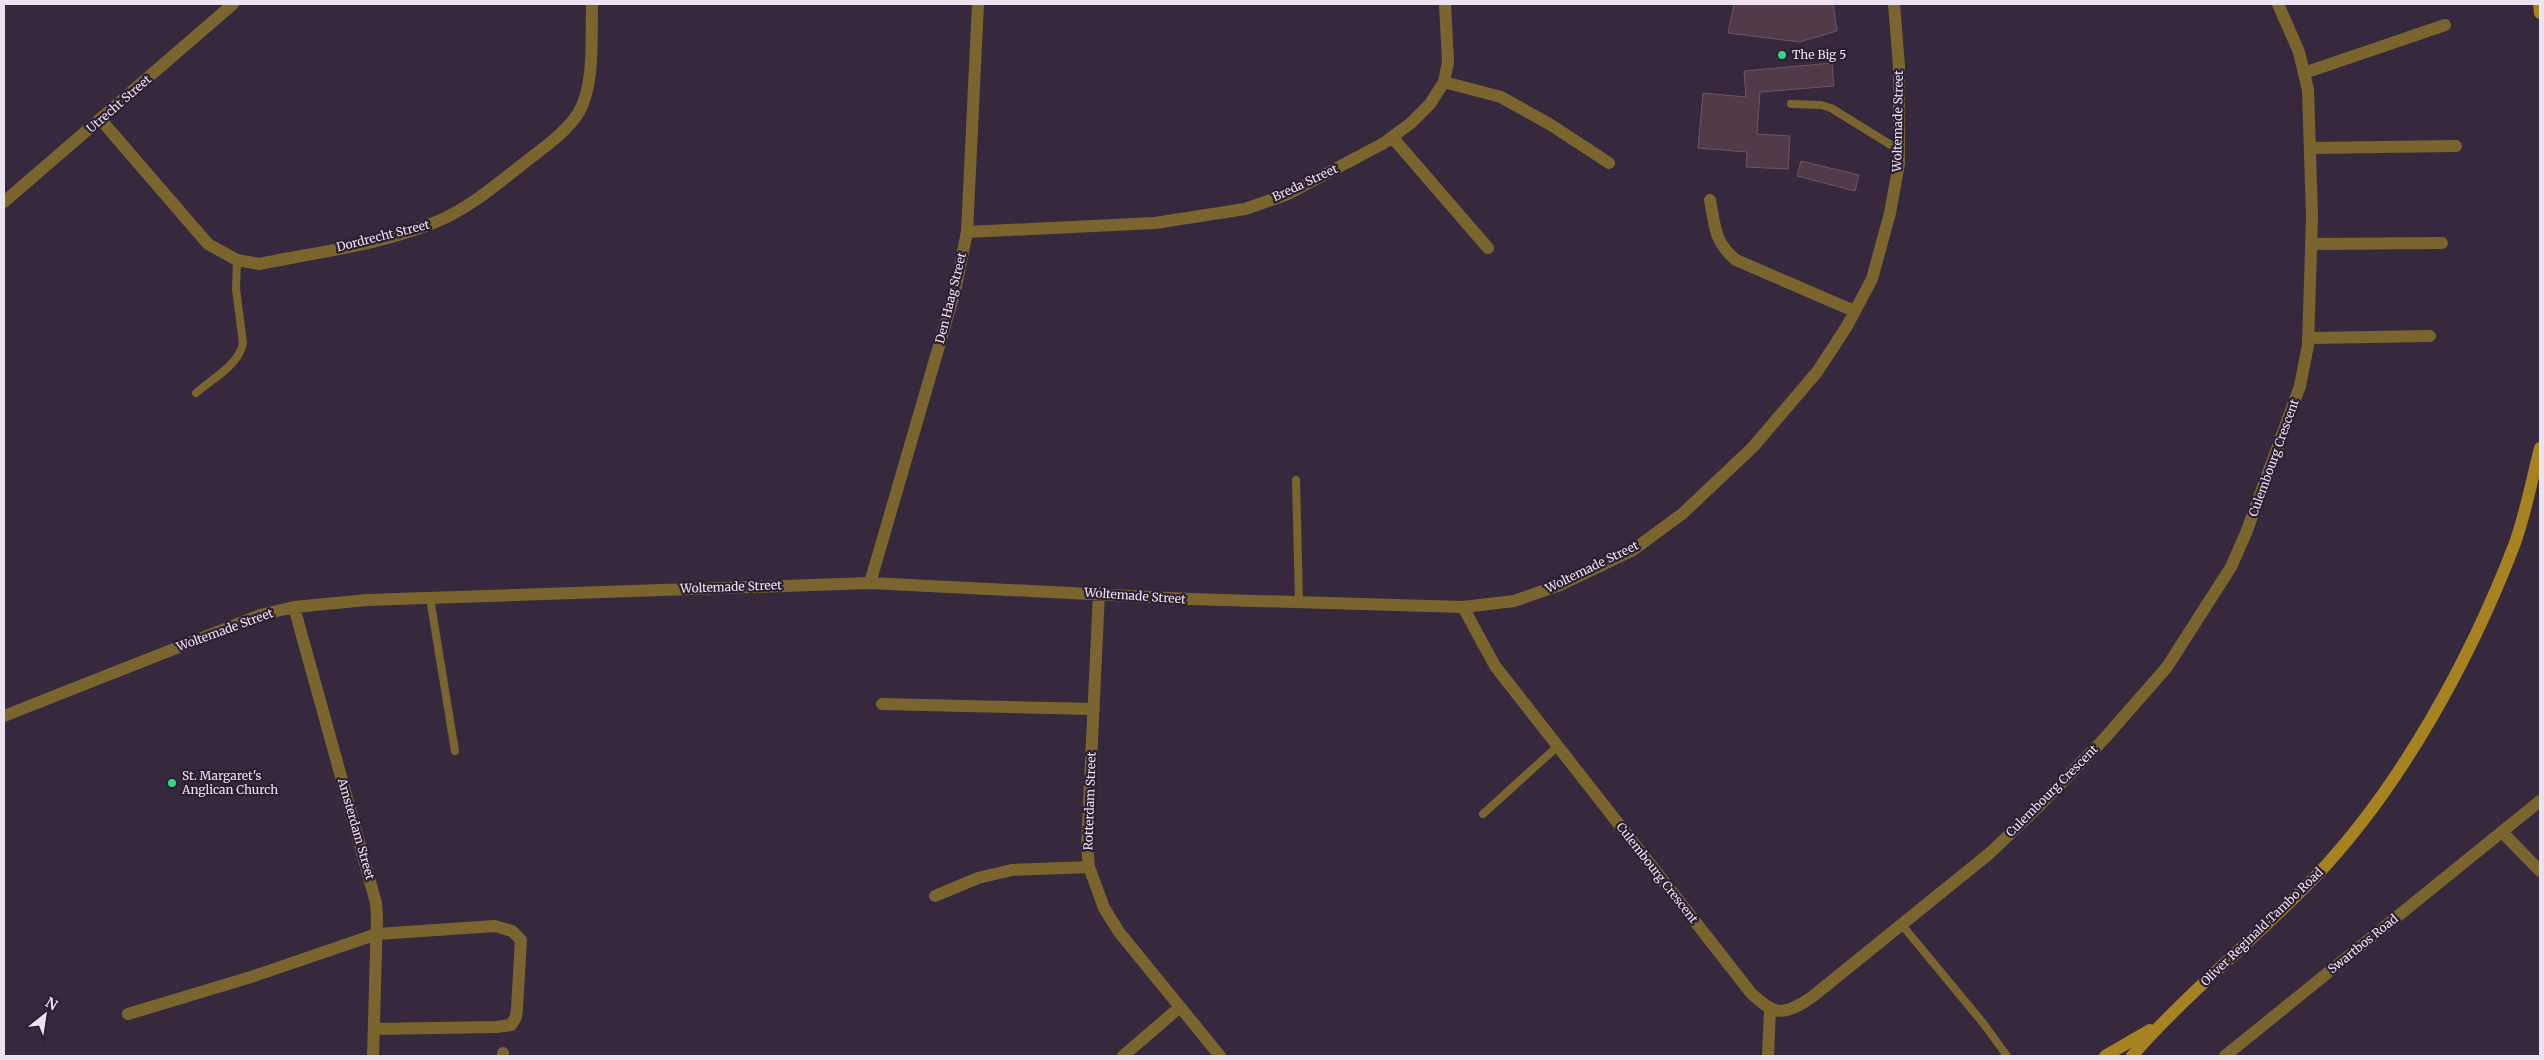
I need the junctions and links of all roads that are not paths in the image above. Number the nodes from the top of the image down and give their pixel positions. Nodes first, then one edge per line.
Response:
1 (233, 4) edge
2 (592, 4) edge
3 (978, 4) edge
4 (1445, 4) edge
5 (1894, 4) edge
6 (2278, 4) edge
7 (2539, 4) edge
8 (2540, 12) edge
9 (2445, 25) dead end
10 (2304, 73) junction
11 (1444, 82) junction
12 (1791, 104) dead end
13 (101, 120) junction
14 (1392, 137) junction
15 (2456, 146) dead end
16 (2310, 148) junction
17 (1899, 150) junction
18 (1608, 163) dead end
19 (1710, 200) dead end
20 (4, 202) edge
21 (967, 232) junction
22 (2442, 243) dead end
23 (2311, 244) junction
24 (1488, 248) dead end
25 (237, 260) junction
26 (1854, 311) junction
27 (2430, 336) dead end
28 (2309, 338) junction
29 (196, 392) dead end
30 (2540, 448) edge
31 (1296, 480) dead end
32 (870, 583) junction
33 (1099, 593) junction
34 (430, 598) junction
35 (1299, 603) junction
36 (294, 607) junction
37 (1463, 607) junction
38 (882, 704) dead end
39 (1094, 709) junction
40 (4, 716) edge
41 (1558, 746) junction
42 (455, 751) dead end
43 (2540, 801) edge
44 (1483, 814) dead end
45 (2502, 832) junction
46 (1089, 867) junction
47 (2540, 871) edge
48 (935, 896) dead end
49 (1902, 925) junction
50 (377, 934) junction
51 (1180, 1007) junction
52 (1770, 1010) junction
53 (128, 1014) dead end
54 (2159, 1025) junction
55 (374, 1029) junction
56 (373, 1056) edge
57 (1123, 1056) edge
58 (1220, 1056) edge
59 (1768, 1056) edge
60 (2007, 1056) edge
61 (2105, 1056) edge
62 (2132, 1056) edge
63 (2225, 1056) edge

1 - 13 street, Utrecht Street
2 - 25 street, Dordrecht Street
3 - 21 street, Den Haag Street
4 - 11 street, Breda Street
5 - 17 street, Woltemade Street
6 - 10 street, Culembourg Crescent
7 - 8 main road
9 - 10 street
10 - 16 street, Culembourg Crescent
11 - 14 street, Breda Street
11 - 18 street
12 - 17 lane
13 - 20 street, Utrecht Street
13 - 25 street, Dordrecht Street
14 - 21 street, Breda Street
14 - 24 street
15 - 16 street
16 - 23 street, Culembourg Crescent
17 - 26 street, Woltemade Street
19 - 26 street
21 - 32 street, Den Haag Street
22 - 23 street
23 - 28 street, Culembourg Crescent
25 - 29 lane
26 - 37 street, Woltemade Street
27 - 28 street
28 - 49 street, Culembourg Crescent
30 - 54 main road, Oliver Reginald Tambo Road
31 - 35 lane
32 - 33 street, Woltemade Street
32 - 34 street, Woltemade Street
33 - 35 street, Woltemade Street
33 - 39 street, Rotterdam Street
34 - 36 street, Woltemade Street
34 - 42 lane
35 - 37 street, Woltemade Street
36 - 40 street, Woltemade Street
36 - 50 street, Amsterdam Street
37 - 41 street, Culembourg Crescent
38 - 39 street
39 - 46 street, Rotterdam Street
41 - 44 lane
41 - 52 street, Culembourg Crescent
43 - 45 street, Swartbos Road
45 - 47 street
45 - 63 street, Swartbos Road
46 - 48 street
46 - 51 street, Rotterdam Street
49 - 52 street, Culembourg Crescent
49 - 60 lane
50 - 53 street
50 - 55 street, Amsterdam Street
50 - 55 street
51 - 57 street
51 - 58 street, Rotterdam Street
52 - 59 street
54 - 61 main road, Oliver Reginald Tambo Road
54 - 62 main road, Oliver Reginald Tambo Road
55 - 56 street, Amsterdam Street

